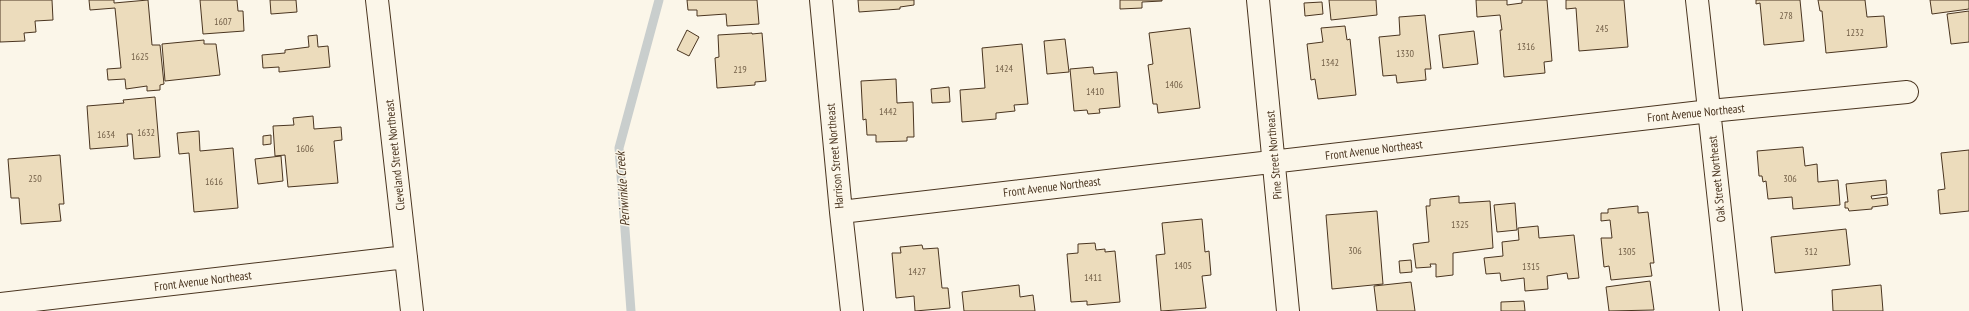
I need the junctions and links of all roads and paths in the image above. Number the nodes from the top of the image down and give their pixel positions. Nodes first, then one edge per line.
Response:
1 (377, 0) edge
2 (821, 0) edge
3 (1258, 0) edge
4 (1697, 0) edge
5 (1907, 92) dead end
6 (1710, 111) junction
7 (1275, 162) junction
8 (840, 212) junction
9 (406, 257) junction
10 (0, 304) edge
11 (412, 311) edge
12 (852, 311) edge
13 (1288, 311) edge
14 (1731, 311) edge

1 - 9 street, Cleveland Street Northeast
2 - 8 street, Harrison Street Northeast
3 - 7 street, Pine Street Northeast
4 - 6 street, Oak Street Northeast
5 - 6 street, Front Avenue Northeast
6 - 7 street, Front Avenue Northeast
6 - 14 street, Oak Street Northeast
7 - 8 street, Front Avenue Northeast
7 - 13 street, Pine Street Northeast
8 - 12 street, Harrison Street Northeast
9 - 10 street, Front Avenue Northeast
9 - 11 street, Cleveland Street Northeast

